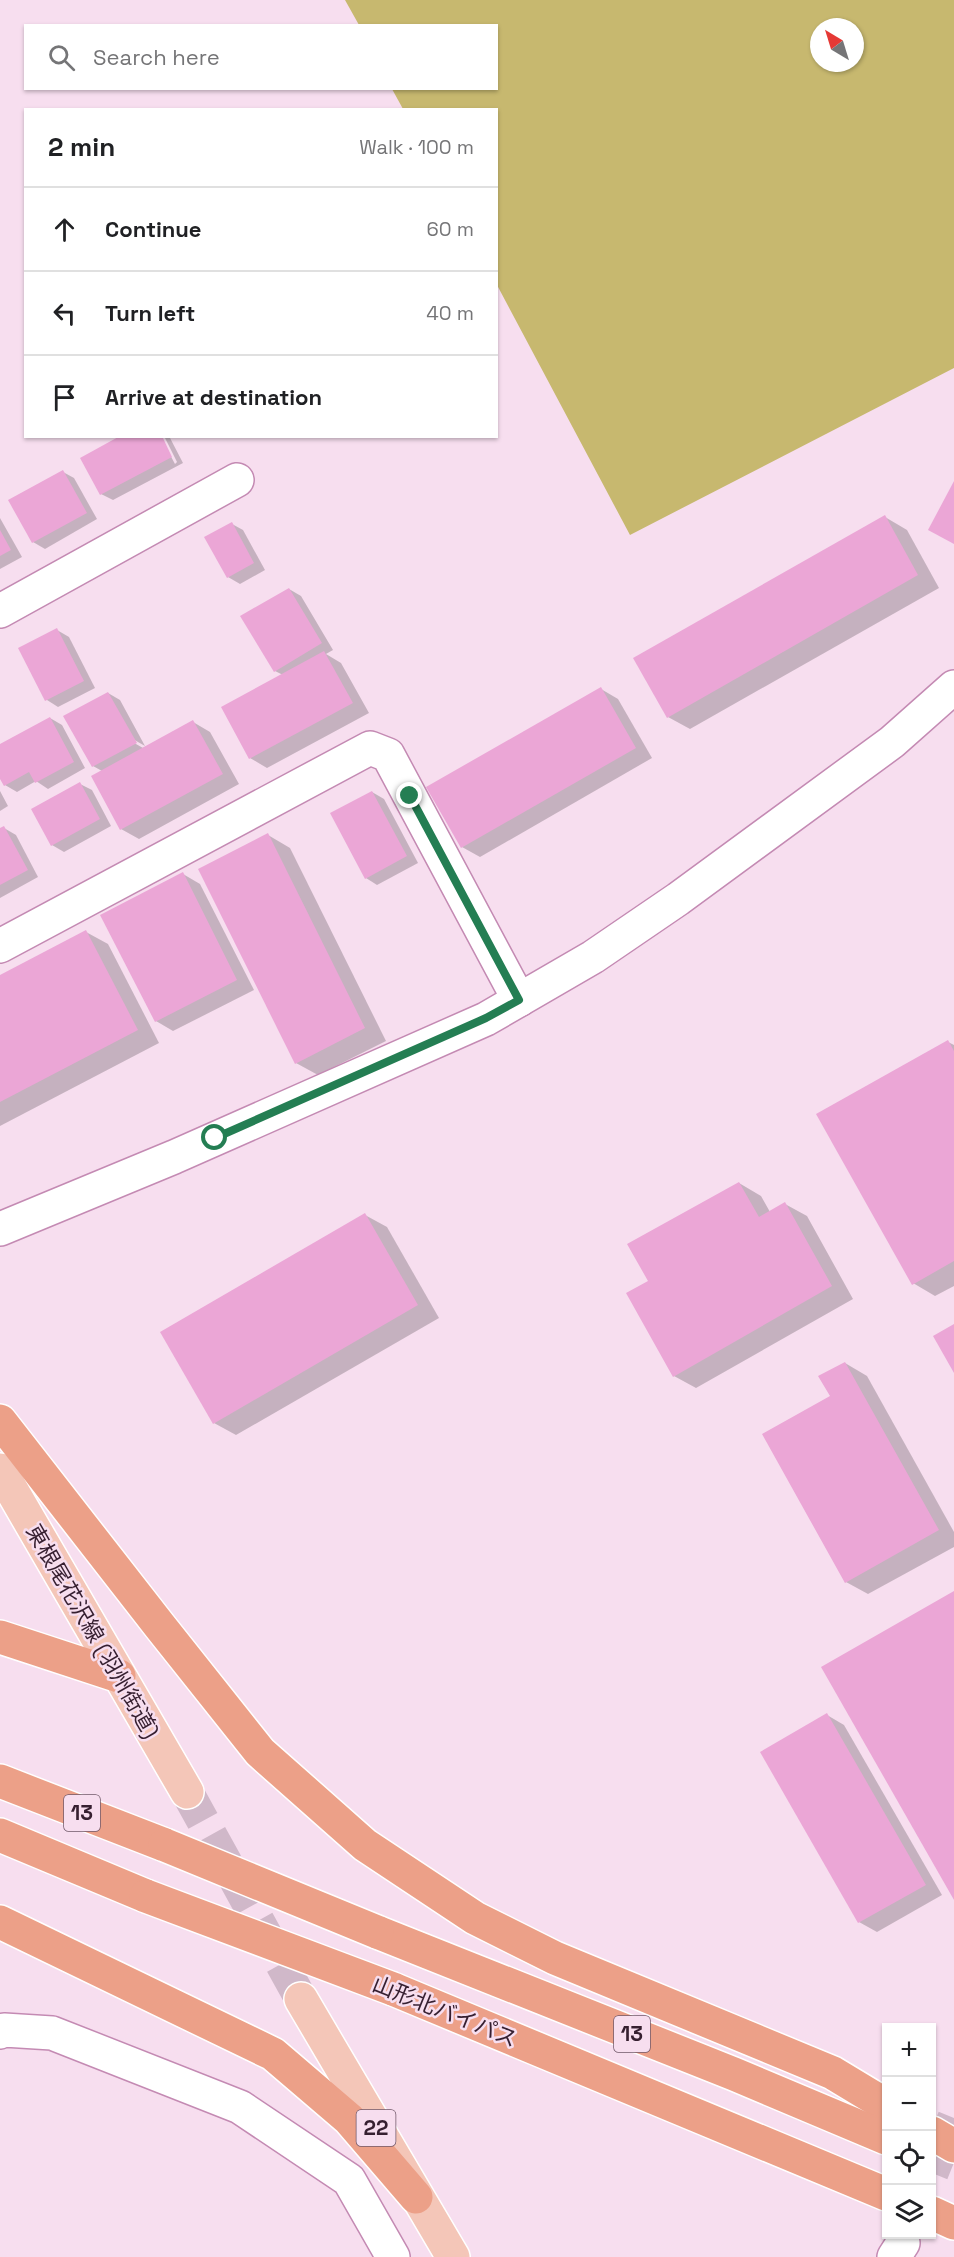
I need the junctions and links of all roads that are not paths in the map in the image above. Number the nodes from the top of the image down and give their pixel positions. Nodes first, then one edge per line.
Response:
1 (237, 480) dead end
2 (0, 611) edge
3 (954, 687) edge
4 (0, 946) edge
5 (519, 1000) junction
6 (0, 1229) edge
7 (0, 1421) edge
8 (0, 1470) edge
9 (0, 1637) edge
10 (119, 1676) junction
11 (0, 1781) edge
12 (187, 1792) tunnel mouth
13 (0, 1835) edge
14 (0, 1922) edge
15 (301, 2000) tunnel mouth
16 (0, 2032) edge
17 (882, 2103) edge
18 (936, 2135) edge
19 (882, 2136) edge
20 (954, 2146) edge
21 (936, 2159) edge
22 (954, 2167) edge
23 (882, 2192) edge
24 (416, 2197) junction
25 (936, 2215) edge
26 (954, 2223) edge
27 (393, 2257) edge
28 (453, 2257) edge

1 - 2 street
3 - 5 street
4 - 5 street
5 - 6 street
7 - 17 highway
8 - 10 main road, 東根尾花沢線 (羽州街道)
9 - 10 highway
10 - 12 main road, 東根尾花沢線 (羽州街道)
11 - 19 highway, 13, bridge
13 - 23 highway, 山形北バイパス / 13, bridge
14 - 24 highway
15 - 24 main road, 22
16 - 27 street
18 - 20 highway
21 - 22 highway
24 - 28 main road, 22
25 - 26 highway

